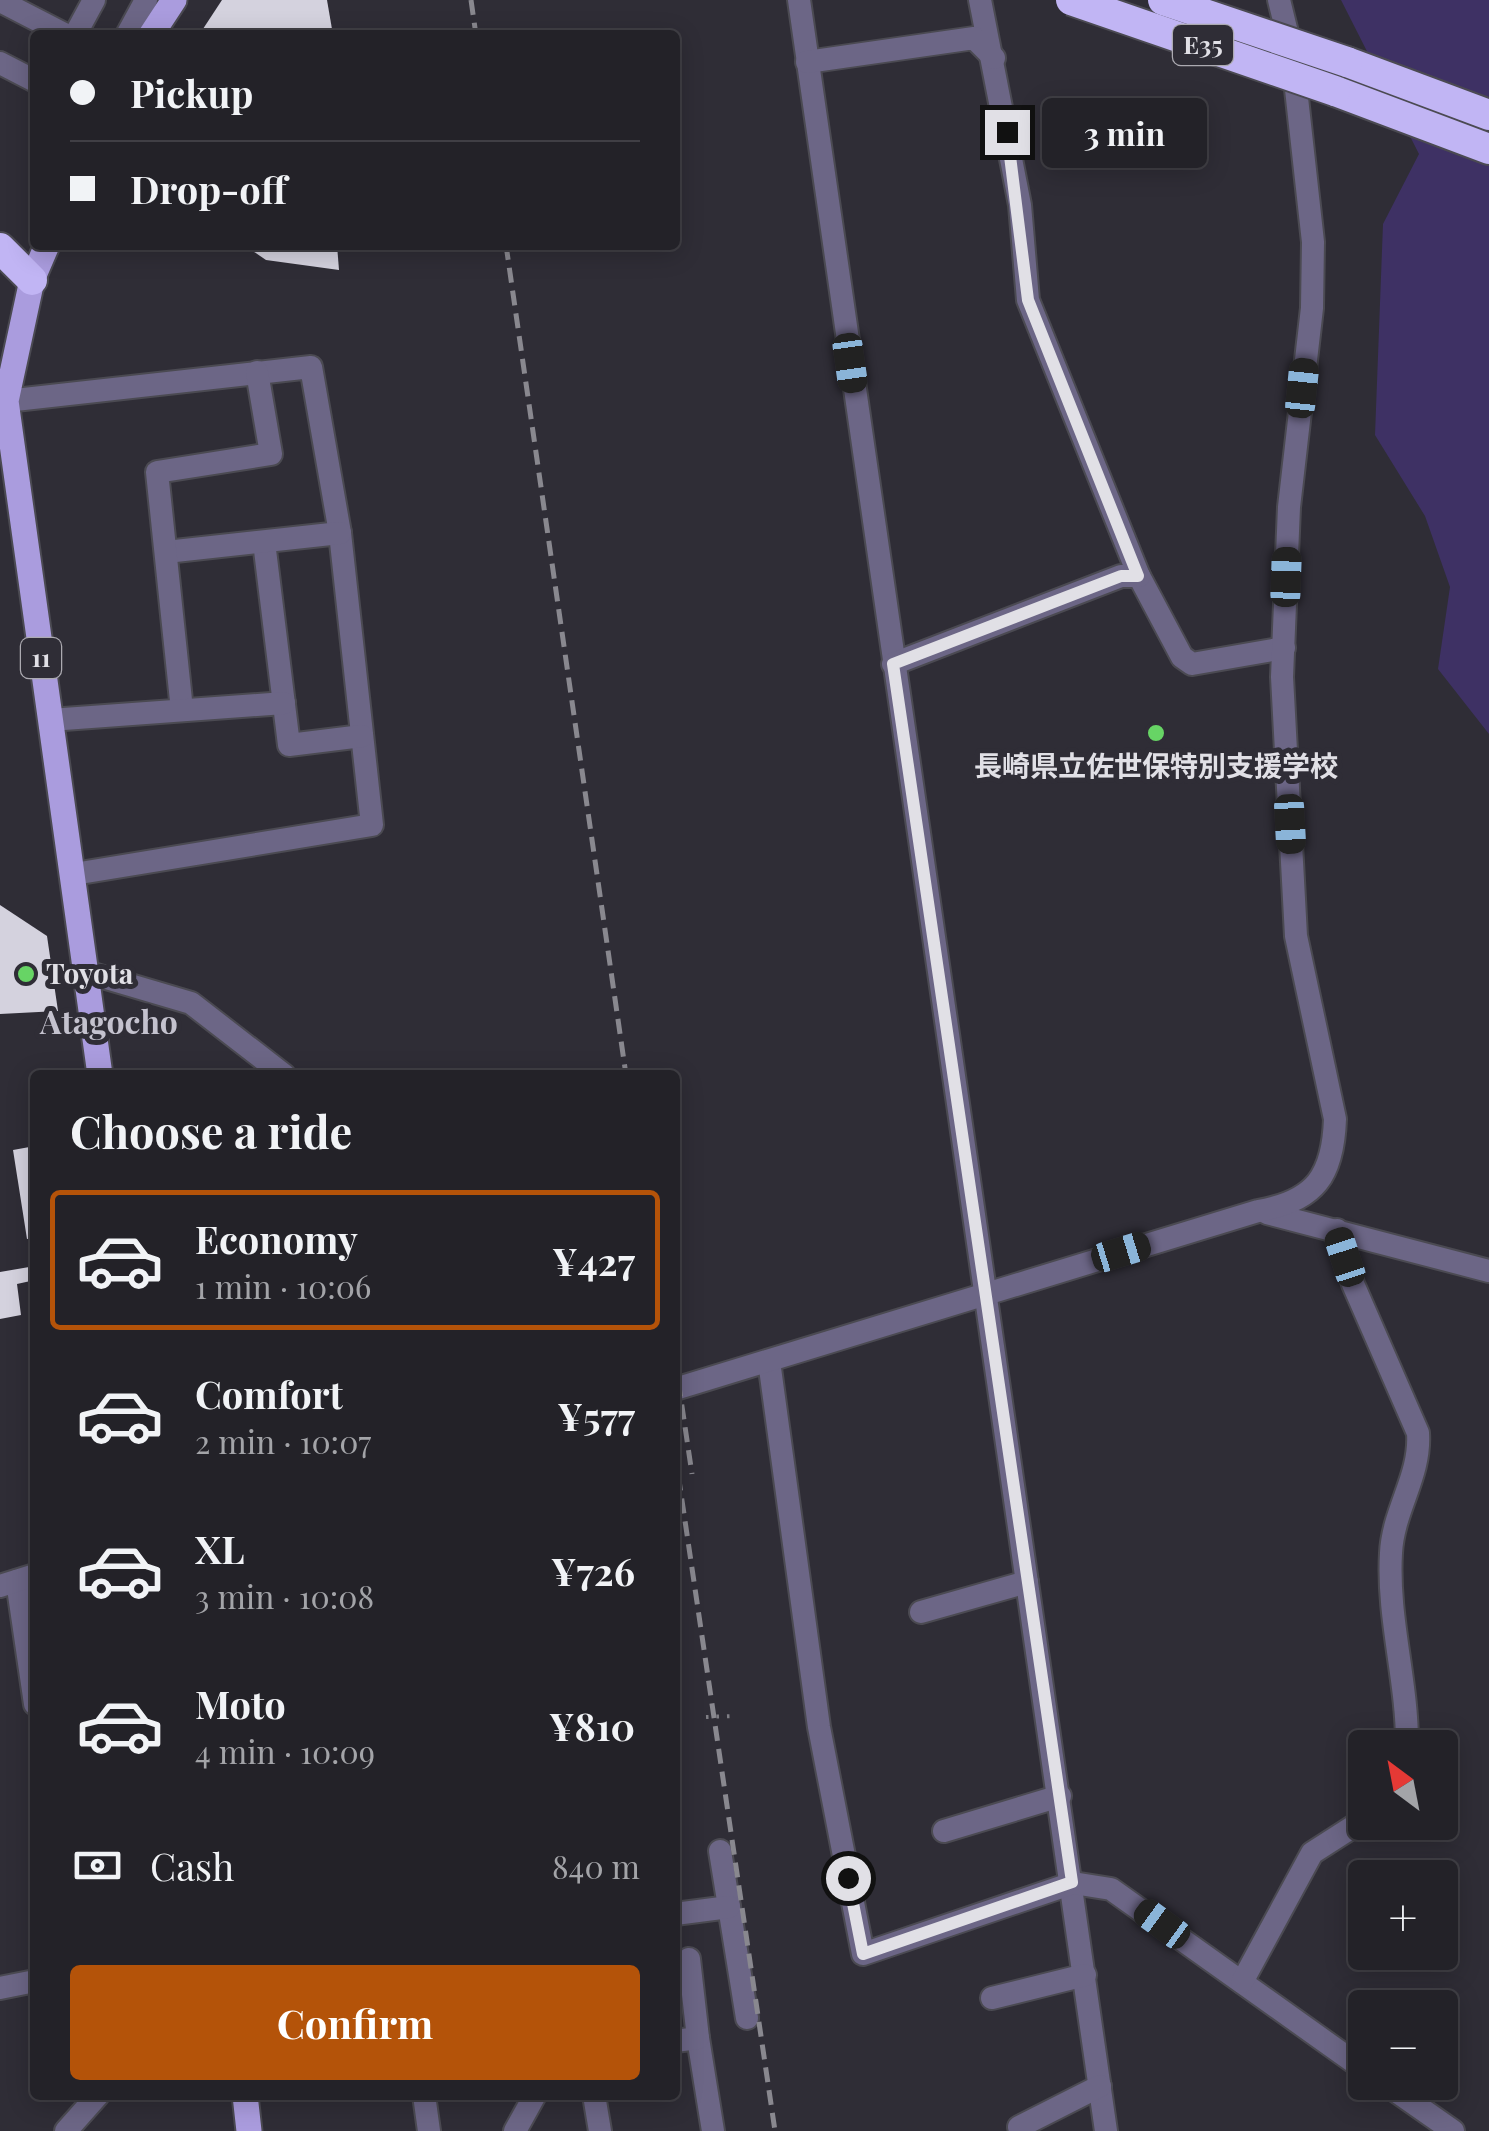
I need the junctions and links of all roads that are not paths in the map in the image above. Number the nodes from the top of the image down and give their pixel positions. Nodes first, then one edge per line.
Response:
1 (93, 0) edge
2 (146, 0) edge
3 (174, 0) edge
4 (799, 0) edge
5 (980, 0) edge
6 (1071, 0) edge
7 (1163, 0) edge
8 (1279, 0) edge
9 (0, 1) edge
10 (56, 30) edge
11 (78, 30) edge
12 (129, 30) edge
13 (154, 30) edge
14 (994, 58) junction
15 (807, 62) junction
16 (0, 63) edge
17 (30, 78) edge
18 (1489, 115) edge
19 (1489, 150) edge
20 (0, 248) edge
21 (45, 250) edge
22 (0, 272) edge
23 (32, 280) junction
24 (257, 372) junction
25 (6, 401) junction
26 (340, 534) junction
27 (264, 542) junction
28 (166, 552) junction
29 (1138, 576) junction
30 (1284, 648) junction
31 (893, 664) junction
32 (284, 703) junction
33 (182, 710) junction
34 (50, 720) junction
35 (362, 736) junction
36 (74, 874) junction
37 (86, 972) junction
38 (99, 1070) edge
39 (278, 1070) edge
40 (1258, 1211) junction
41 (1336, 1230) junction
42 (1489, 1271) edge
43 (984, 1294) junction
44 (769, 1361) junction
45 (680, 1388) edge
46 (17, 1581) edge
47 (1028, 1582) junction
48 (921, 1612) dead end
49 (30, 1670) edge
50 (1405, 1730) edge
51 (1060, 1796) junction
52 (1348, 1830) edge
53 (944, 1831) dead end
54 (720, 1851) dead end
55 (1072, 1882) junction
56 (729, 1907) junction
57 (680, 1913) edge
58 (689, 1960) dead end
59 (1085, 1975) junction
60 (30, 1982) edge
61 (1242, 1982) junction
62 (0, 1988) edge
63 (992, 1998) dead end
64 (746, 2018) dead end
65 (686, 2040) edge
66 (1348, 2058) edge
67 (1100, 2086) junction
68 (94, 2100) edge
69 (246, 2100) edge
70 (425, 2100) edge
71 (533, 2100) edge
72 (595, 2100) edge
73 (1409, 2100) edge
74 (1019, 2128) dead end
75 (66, 2131) edge
76 (250, 2131) edge
77 (430, 2131) edge
78 (514, 2131) edge
79 (600, 2131) edge
80 (713, 2131) edge
81 (1106, 2131) edge
82 (1453, 2131) edge

1 - 11 street
2 - 12 street
3 - 13 main road
4 - 15 street
5 - 14 street
6 - 19 highway, E35, bridge
7 - 18 highway, E35, bridge
8 - 30 street
9 - 10 street
14 - 15 street
14 - 29 street
15 - 31 street
16 - 17 street
20 - 23 highway
21 - 23 main road, 11
22 - 23 highway
23 - 25 main road, 11
24 - 25 street
24 - 26 street
24 - 28 street
25 - 34 main road, 11
26 - 27 street
26 - 35 street
27 - 28 street
27 - 32 street
28 - 33 street
29 - 30 street
29 - 31 street
30 - 40 street
31 - 43 street
32 - 33 street
32 - 35 street
33 - 34 street
34 - 36 main road, 11
35 - 36 street
36 - 37 main road, 11
37 - 38 main road, 11
37 - 39 street
40 - 41 street
40 - 43 street
41 - 42 street
41 - 50 street
43 - 44 street
43 - 47 street
44 - 45 street
44 - 55 street
46 - 49 street
47 - 48 street
47 - 51 street
51 - 53 street
51 - 55 street
52 - 61 street
54 - 56 street
55 - 59 street
55 - 61 street
56 - 57 street
56 - 64 street
58 - 65 street
59 - 63 street
59 - 67 street
60 - 62 street
61 - 66 street
65 - 80 street
67 - 74 street
67 - 81 street
68 - 75 street
69 - 76 main road
70 - 77 street
71 - 78 street
72 - 79 street
73 - 82 street

